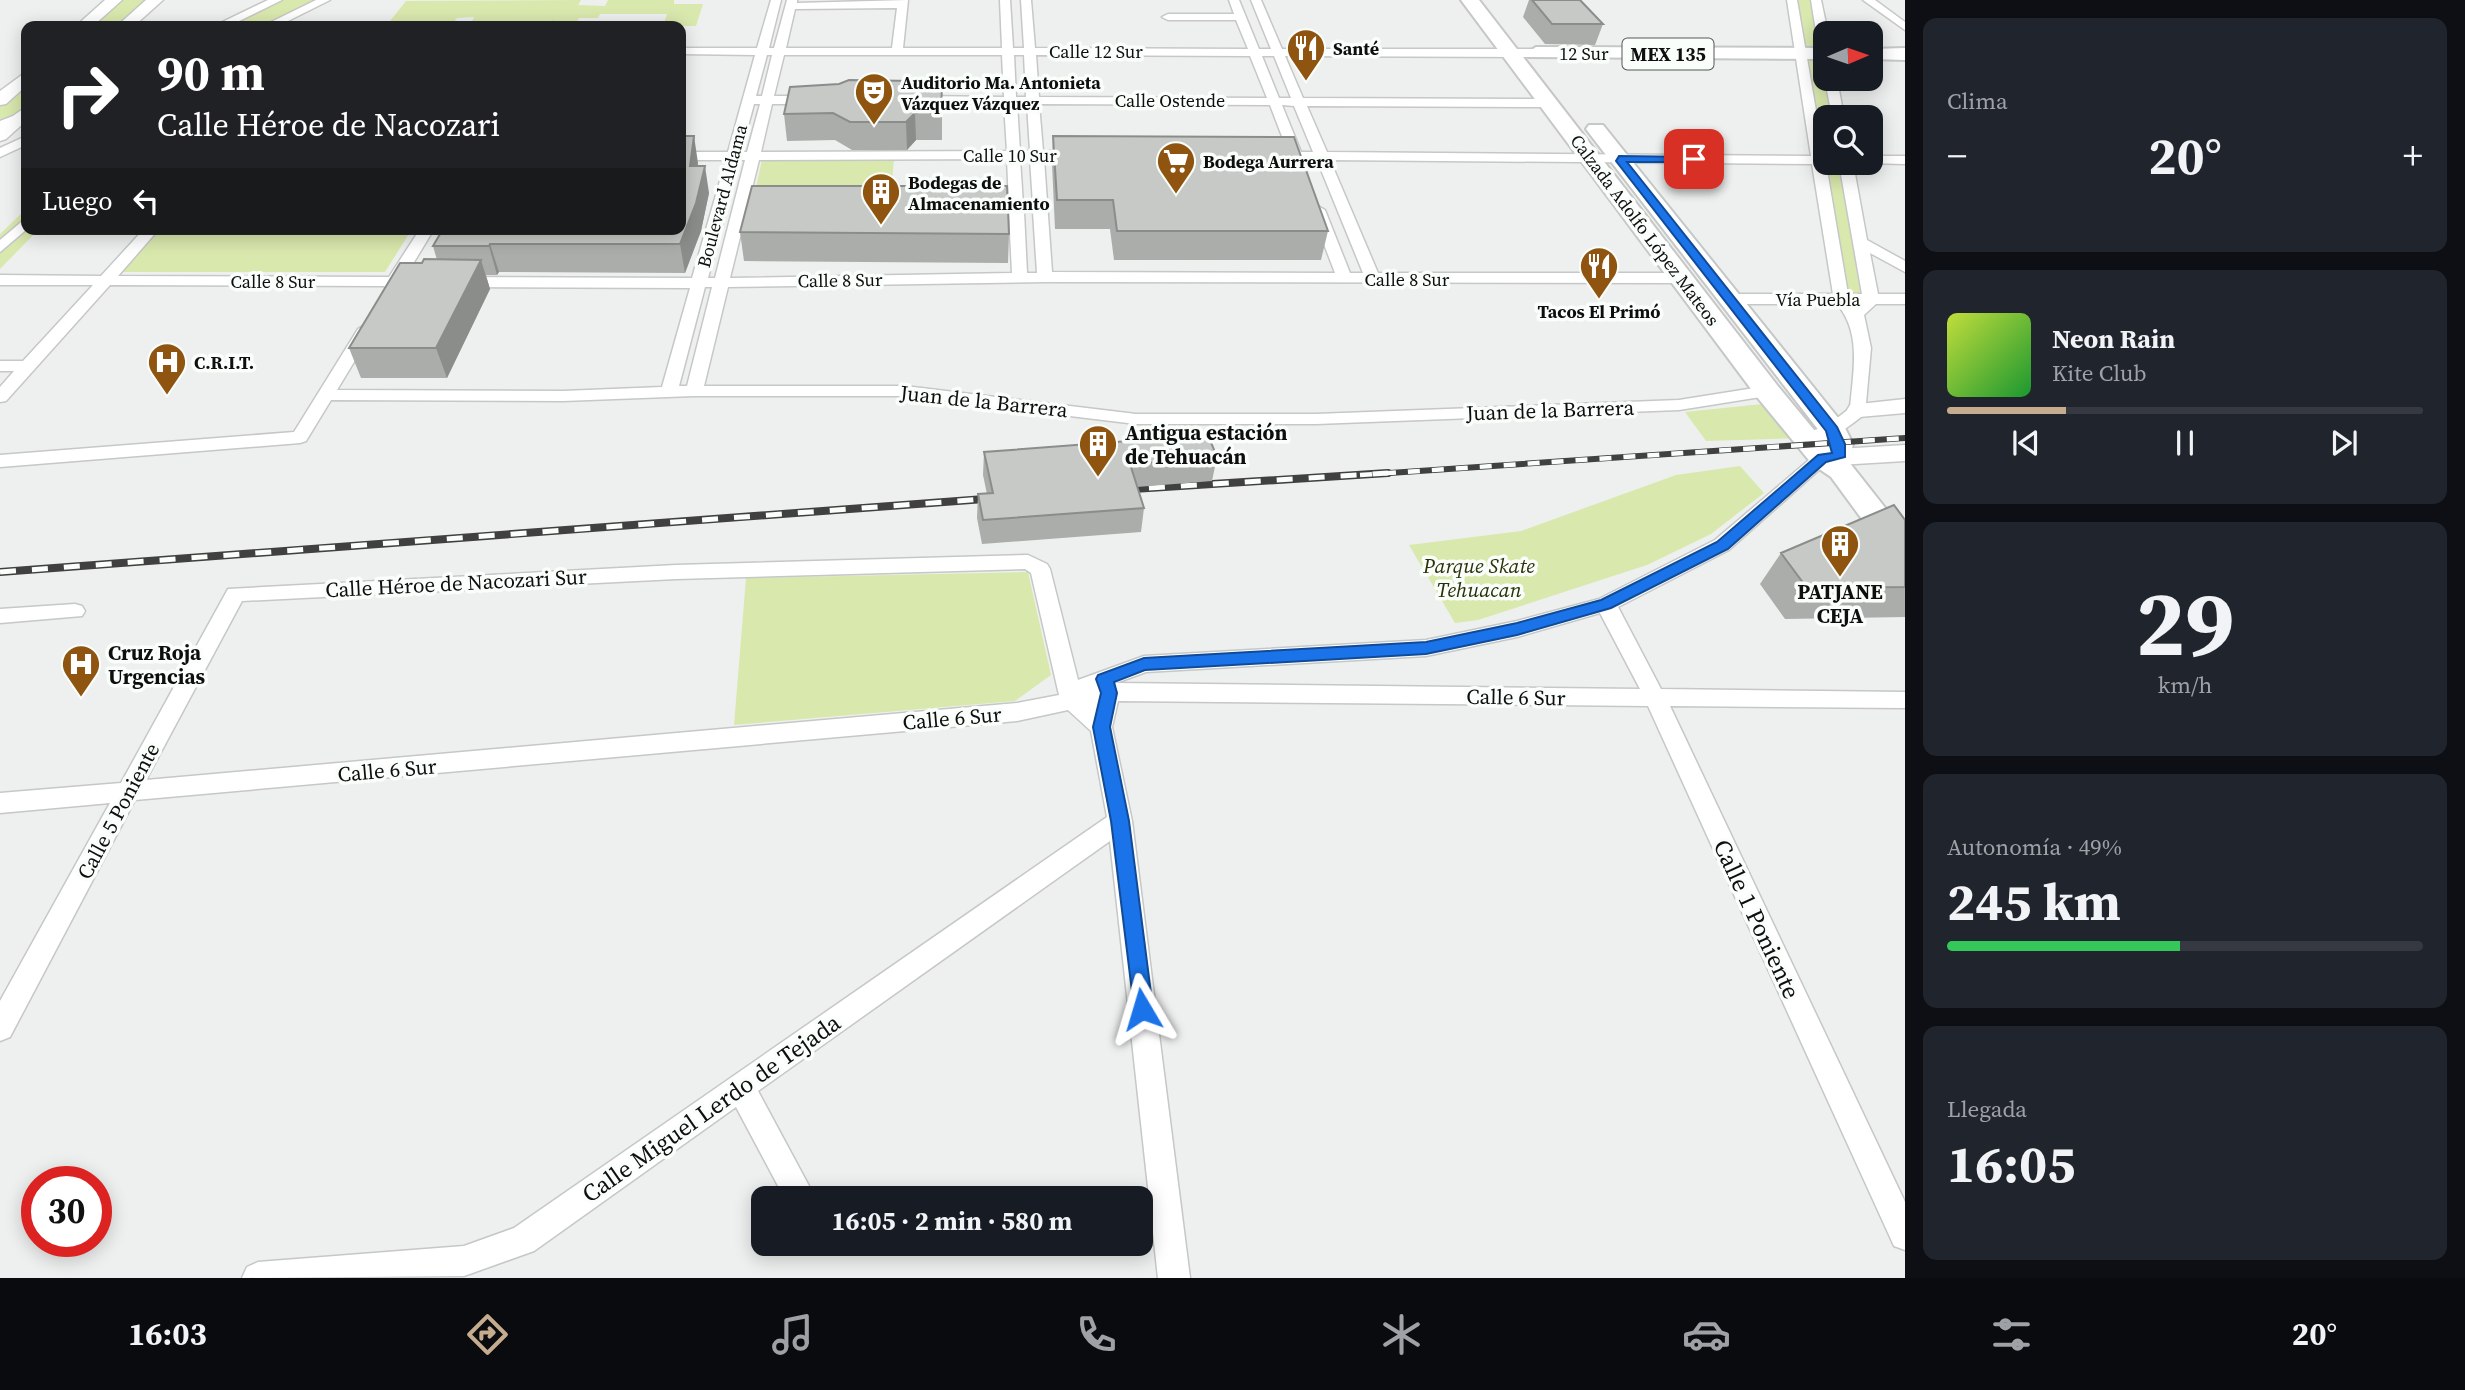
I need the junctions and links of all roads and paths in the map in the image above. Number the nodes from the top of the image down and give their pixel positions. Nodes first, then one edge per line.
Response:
1 (114, 0) edge
2 (155, 0) edge
3 (278, 0) edge
4 (325, 0) edge
5 (775, 0) edge
6 (1005, 0) edge
7 (1026, 0) edge
8 (1234, 0) edge
9 (1256, 0) edge
10 (1471, 0) edge
11 (1493, 0) edge
12 (1816, 0) edge
13 (1868, 0) edge
14 (791, 3) edge
15 (903, 3) edge
16 (1793, 5) edge
17 (1819, 13) junction
18 (1168, 17) dead end
19 (1241, 17) junction
20 (90, 21) edge
21 (131, 21) edge
22 (231, 21) edge
23 (280, 21) edge
24 (1820, 21) edge
25 (1905, 27) edge
26 (686, 51) edge
27 (761, 51) junction
28 (778, 51) junction
29 (1009, 51) junction
30 (1030, 51) junction
31 (897, 52) junction
32 (1255, 52) junction
33 (1278, 52) junction
34 (1511, 53) junction
35 (1536, 53) junction
36 (1813, 53) edge
37 (1799, 54) junction
38 (1883, 54) edge
39 (1905, 54) edge
40 (21, 81) edge
41 (1012, 99) junction
42 (1033, 99) junction
43 (0, 100) edge
44 (748, 100) junction
45 (835, 100) edge
46 (903, 100) edge
47 (766, 101) junction
48 (1274, 101) junction
49 (1298, 101) junction
50 (1550, 103) junction
51 (21, 116) edge
52 (21, 118) edge
53 (1813, 119) edge
54 (0, 125) edge
55 (0, 135) edge
56 (21, 143) edge
57 (0, 154) edge
58 (21, 154) edge
59 (1015, 155) junction
60 (1037, 155) junction
61 (1092, 155) edge
62 (686, 156) edge
63 (733, 156) junction
64 (753, 156) junction
65 (1256, 156) edge
66 (1297, 157) junction
67 (1322, 157) junction
68 (1591, 159) junction
69 (1619, 159) junction
70 (1813, 160) edge
71 (1883, 160) edge
72 (1905, 160) edge
73 (1823, 175) edge
74 (1849, 175) edge
75 (1305, 179) edge
76 (1824, 198) junction
77 (1314, 200) edge
78 (1855, 204) junction
79 (719, 207) junction
80 (747, 207) junction
81 (962, 208) edge
82 (1018, 208) junction
83 (1041, 208) junction
84 (21, 227) edge
85 (146, 235) edge
86 (423, 235) edge
87 (1863, 243) junction
88 (0, 248) edge
89 (1905, 267) edge
90 (1020, 277) junction
91 (1045, 277) junction
92 (1679, 278) junction
93 (1345, 279) junction
94 (1373, 279) junction
95 (0, 280) edge
96 (105, 280) junction
97 (723, 281) junction
98 (395, 282) junction
99 (698, 282) junction
100 (1841, 298) junction
101 (1730, 299) junction
102 (1871, 299) junction
103 (1905, 299) edge
104 (1858, 318) junction
105 (0, 366) edge
106 (28, 366) junction
107 (694, 391) junction
108 (1767, 391) junction
109 (669, 392) junction
110 (326, 395) junction
111 (0, 397) edge
112 (1905, 406) edge
113 (1859, 410) junction
114 (1824, 443) junction
115 (1905, 453) edge
116 (0, 461) edge
117 (1905, 555) edge
118 (235, 594) joint
119 (1606, 604) junction
120 (75, 611) dead end
121 (0, 616) edge
122 (1107, 686) junction
123 (1070, 695) junction
124 (1655, 698) junction
125 (1905, 700) edge
126 (1101, 727) junction
127 (128, 792) junction
128 (0, 803) edge
129 (1120, 821) junction
130 (0, 1028) edge
131 (741, 1088) junction
132 (794, 1186) edge
133 (1905, 1235) edge
134 (258, 1278) edge
135 (1174, 1278) edge

1 - 20 main road
2 - 21 main road
3 - 22 street
4 - 23 street
5 - 27 street, Boulevard Aldama
6 - 29 street
7 - 30 street
8 - 19 street
9 - 33 street
10 - 34 main road, Calzada Adolfo López Mateos
11 - 35 main road, Calzada Adolfo López Mateos
12 - 17 street
13 - 25 street
14 - 15 street
14 - 28 street, Boulevard Aldama
15 - 31 street
16 - 17 street
16 - 37 street
17 - 24 street
18 - 19 street
19 - 32 street
26 - 27 street, Calle 12 Sur
27 - 28 street, Calle 12 Sur
27 - 44 street, Boulevard Aldama
28 - 31 street, Calle 12 Sur
28 - 47 street, Boulevard Aldama
29 - 30 street, Calle 12 Sur
29 - 31 street, Calle 12 Sur
29 - 41 street
30 - 32 street, Calle 12 Sur
30 - 42 street
32 - 33 street, Calle 12 Sur
32 - 48 street
33 - 34 street, Calle 12 Sur
33 - 49 street
34 - 35 street, 12 Sur
34 - 50 main road, Calzada Adolfo López Mateos
35 - 37 main road, 12 Sur / MEX 135
35 - 69 main road, Calzada Adolfo López Mateos
36 - 37 main road, 12 Sur / MEX 135
37 - 53 street
38 - 39 main road
40 - 43 main road
41 - 42 street, Calle Ostende
41 - 46 street, Calle Ostende
41 - 59 street
42 - 48 street, Calle Ostende
42 - 60 street
44 - 47 street
44 - 63 street, Boulevard Aldama
45 - 47 street
47 - 64 street, Boulevard Aldama
48 - 49 street, Calle Ostende
48 - 66 street
49 - 50 street, Calle Ostende
49 - 67 street
50 - 68 main road, Calzada Adolfo López Mateos
51 - 54 street
52 - 55 main road
56 - 57 street
57 - 58 street
59 - 60 street, Calle 10 Sur
59 - 64 street, Calle 10 Sur
59 - 82 street
60 - 61 street, Calle 10 Sur
60 - 83 street
62 - 63 street, Calle 10 Sur
63 - 64 street, Calle 10 Sur
63 - 79 street, Boulevard Aldama
64 - 80 street, Boulevard Aldama
65 - 66 street
66 - 67 street
66 - 75 street
67 - 68 street
67 - 94 street
68 - 69 street
68 - 92 main road, Calzada Adolfo López Mateos
69 - 70 street
69 - 101 main road, Calzada Adolfo López Mateos
71 - 72 street
73 - 76 street
74 - 78 street
76 - 78 street
76 - 100 street
77 - 93 street
78 - 87 street
79 - 80 street
79 - 99 street, Boulevard Aldama
80 - 97 street, Boulevard Aldama
81 - 82 street
82 - 83 street
82 - 90 street
83 - 91 street
84 - 88 street
85 - 96 street
86 - 98 street
87 - 89 street
87 - 102 street
90 - 91 street, Calle 8 Sur
90 - 97 street, Calle 8 Sur
91 - 93 street, Calle 8 Sur
92 - 94 street, Calle 8 Sur
92 - 108 main road, Calzada Adolfo López Mateos
92 - 114 main road
93 - 94 street, Calle 8 Sur
95 - 96 street, Calle 8 Sur
96 - 98 street, Calle 8 Sur
96 - 106 street
97 - 99 street, Calle 8 Sur
97 - 107 street, Boulevard Aldama
98 - 99 street, Calle 8 Sur
98 - 110 street
99 - 109 street, Boulevard Aldama
100 - 101 street, Vía Puebla
100 - 102 street, Vía Puebla
100 - 104 street
101 - 114 main road, Calzada Adolfo López Mateos
102 - 103 street, Vía Puebla
102 - 104 street
104 - 113 street
105 - 106 street
106 - 111 street
107 - 108 street, Juan de la Barrera
107 - 109 street, Juan de la Barrera
108 - 114 main road, Calzada Adolfo López Mateos
109 - 110 street, Juan de la Barrera
110 - 116 street
112 - 113 main road
113 - 114 street
114 - 115 main road
114 - 117 main road
114 - 119 street
118 - 123 street, Calle Héroe de Nacozari Sur
118 - 127 street, Calle 5 Poniente
119 - 122 street
119 - 124 street, Calle 1 Poniente
120 - 121 street
122 - 123 street, Calle 6 Sur
122 - 124 street, Calle 6 Sur
122 - 126 street
123 - 126 street
123 - 127 street, Calle 6 Sur
124 - 125 street, Calle 6 Sur
124 - 133 street, Calle 1 Poniente
126 - 129 street
127 - 128 street, Calle 6 Sur
127 - 130 street, Calle 5 Poniente
129 - 131 street, Calle Miguel Lerdo de Tejada
129 - 135 street
131 - 132 street
131 - 134 street, Calle Miguel Lerdo de Tejada

